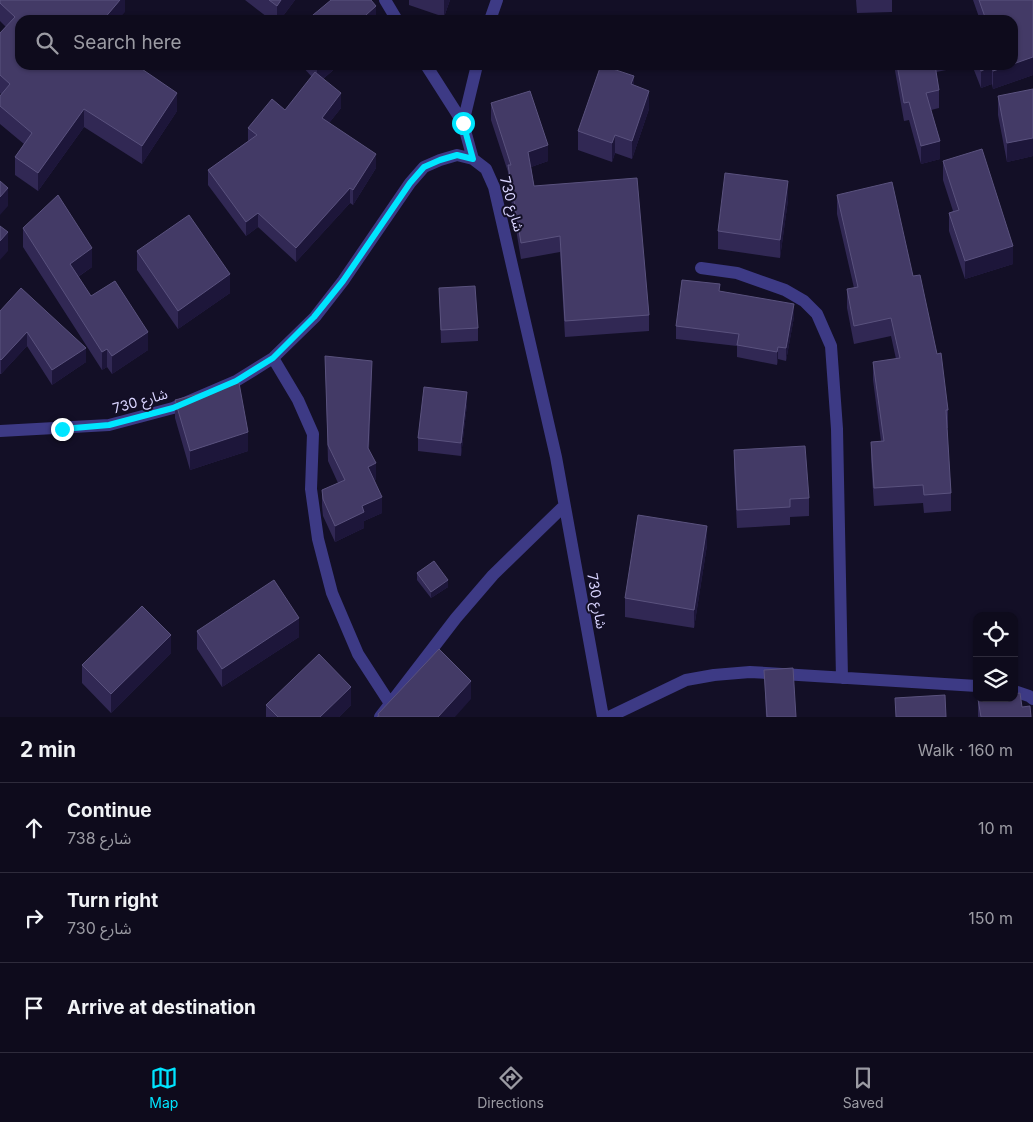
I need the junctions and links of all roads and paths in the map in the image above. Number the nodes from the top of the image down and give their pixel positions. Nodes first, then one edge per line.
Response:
1 (385, 0) edge
2 (497, 0) edge
3 (394, 15) edge
4 (492, 15) edge
5 (429, 70) edge
6 (476, 70) edge
7 (463, 123) junction
8 (473, 159) junction
9 (701, 268) dead end
10 (273, 358) junction
11 (0, 431) edge
12 (564, 506) junction
13 (842, 678) junction
14 (973, 686) edge
15 (1018, 692) edge
16 (1033, 699) edge
17 (390, 705) junction
18 (380, 717) edge
19 (603, 717) edge
20 (609, 717) edge

1 - 3 street
2 - 4 street
5 - 7 street
6 - 7 street
7 - 8 street
8 - 10 street, شارع 730
8 - 12 street, شارع 730
9 - 13 street
10 - 11 street, شارع 730
10 - 17 street
12 - 17 street
12 - 19 street, شارع 730
13 - 14 street
13 - 20 street
15 - 16 street
17 - 18 street

